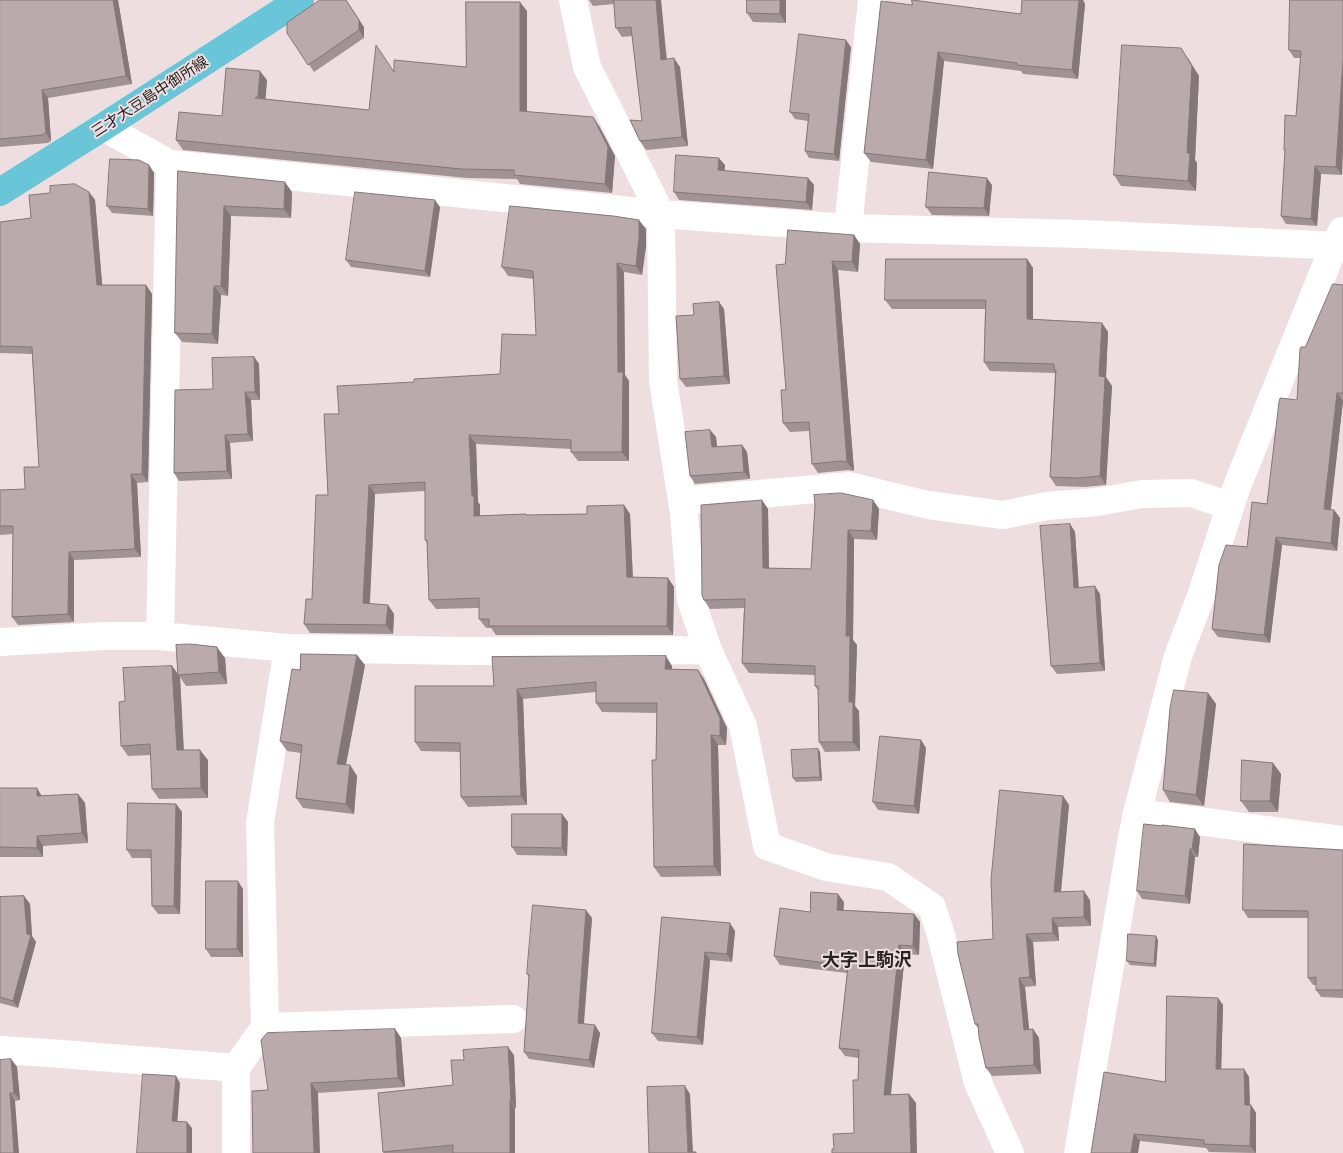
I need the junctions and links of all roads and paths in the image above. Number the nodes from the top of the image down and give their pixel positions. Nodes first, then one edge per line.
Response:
1 (300, 0) edge
2 (573, 0) edge
3 (872, 0) edge
4 (104, 127) junction
5 (170, 164) junction
6 (0, 192) edge
7 (660, 214) junction
8 (848, 228) junction
9 (1340, 240) edge
10 (682, 501) junction
11 (1230, 506) junction
12 (160, 636) junction
13 (0, 642) edge
14 (288, 648) junction
15 (708, 650) junction
16 (1137, 813) junction
17 (1343, 840) edge
18 (513, 1019) dead end
19 (265, 1027) junction
20 (0, 1050) edge
21 (236, 1068) junction
22 (236, 1153) edge
23 (1010, 1153) edge
24 (1078, 1153) edge

1 - 4 main road, 三才大豆島中御所線
2 - 7 street
3 - 8 street
4 - 5 street
4 - 6 main road, 三才大豆島中御所線
5 - 7 street
5 - 12 street
7 - 8 street
7 - 10 street
8 - 9 street
9 - 11 street
10 - 11 street
10 - 15 street
11 - 16 street
12 - 13 street
12 - 14 street
14 - 15 street
14 - 19 street
15 - 23 street
16 - 17 street
16 - 24 street
18 - 19 street
19 - 21 street
20 - 21 street
21 - 22 street

